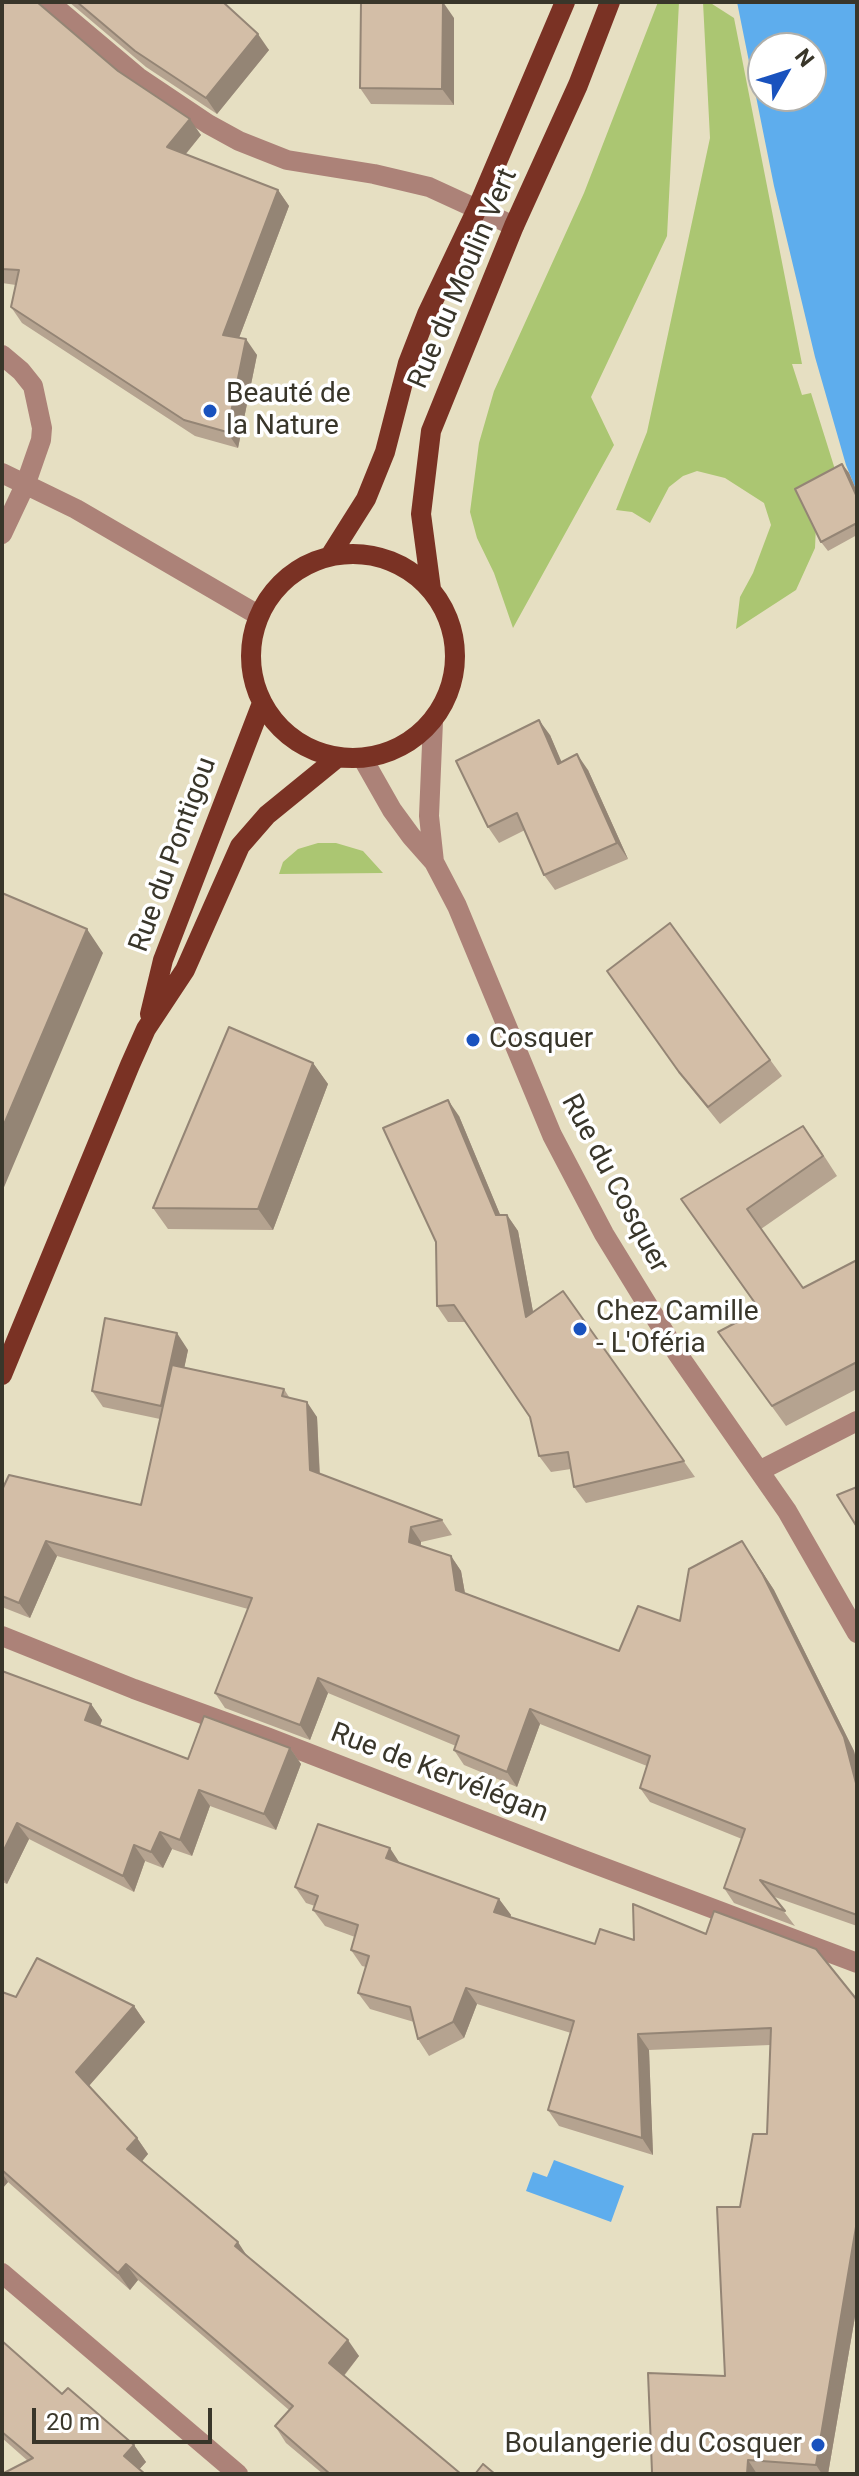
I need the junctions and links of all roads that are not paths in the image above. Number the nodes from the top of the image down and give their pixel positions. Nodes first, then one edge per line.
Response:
1 (49, 2) edge
2 (565, 2) edge
3 (610, 2) edge
4 (477, 209) junction
5 (514, 226) junction
6 (2, 355) edge
7 (2, 473) edge
8 (26, 483) junction
9 (2, 534) edge
10 (330, 556) junction
11 (431, 589) junction
12 (258, 615) junction
13 (262, 703) junction
14 (433, 721) junction
15 (337, 758) junction
16 (363, 759) junction
17 (434, 862) junction
18 (146, 1029) junction
19 (2, 1375) edge
20 (857, 1421) edge
21 (761, 1470) junction
22 (857, 1633) edge
23 (2, 1636) edge
24 (857, 1963) edge
25 (2, 2273) edge
26 (238, 2474) edge

1 - 4 street
2 - 4 main road, Rue du Moulin Vert
3 - 5 main road, Rue du Moulin Vert
4 - 5 street
4 - 10 main road, Rue du Moulin Vert
5 - 11 main road, Rue du Moulin Vert
6 - 8 street
7 - 8 street
8 - 9 street
8 - 12 street
10 - 11 main road
10 - 12 main road
11 - 14 main road
12 - 13 main road
13 - 15 main road
13 - 18 main road, Rue du Pontigou
14 - 16 main road
14 - 17 street, Rue du Cosquer
15 - 16 main road
15 - 18 main road, Rue du Pontigou
16 - 17 street, Rue du Cosquer
17 - 21 street, Rue du Cosquer
18 - 19 main road, Rue du Pontigou
20 - 21 street
21 - 22 street, Rue du Cosquer
23 - 24 street, Rue de Kervélégan
25 - 26 street

